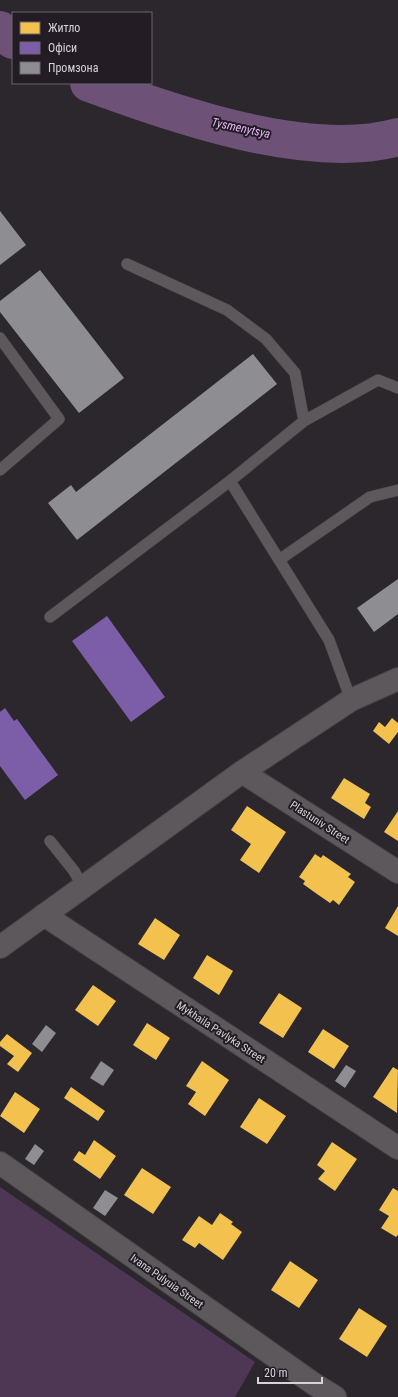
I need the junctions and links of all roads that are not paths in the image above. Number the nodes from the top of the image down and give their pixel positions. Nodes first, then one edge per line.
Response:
1 (127, 264) dead end
2 (0, 338) edge
3 (398, 388) edge
4 (304, 421) junction
5 (0, 470) edge
6 (230, 481) junction
7 (398, 490) edge
8 (279, 560) junction
9 (50, 617) dead end
10 (398, 679) edge
11 (351, 700) junction
12 (242, 772) junction
13 (50, 841) dead end
14 (398, 872) edge
15 (83, 887) junction
16 (44, 916) junction
17 (0, 947) edge
18 (398, 1148) edge
19 (0, 1163) edge
20 (335, 1397) edge

1 - 4 lane
2 - 5 lane
3 - 4 lane
4 - 6 lane
6 - 8 lane
6 - 9 lane
7 - 8 lane
8 - 11 lane
10 - 11 street
11 - 12 street
12 - 14 street, Plastuniv Street
12 - 15 street
13 - 15 lane
15 - 16 street
16 - 17 street
16 - 18 street, Mykhaila Pavlyka Street
19 - 20 street, Ivana Pulyuia Street

